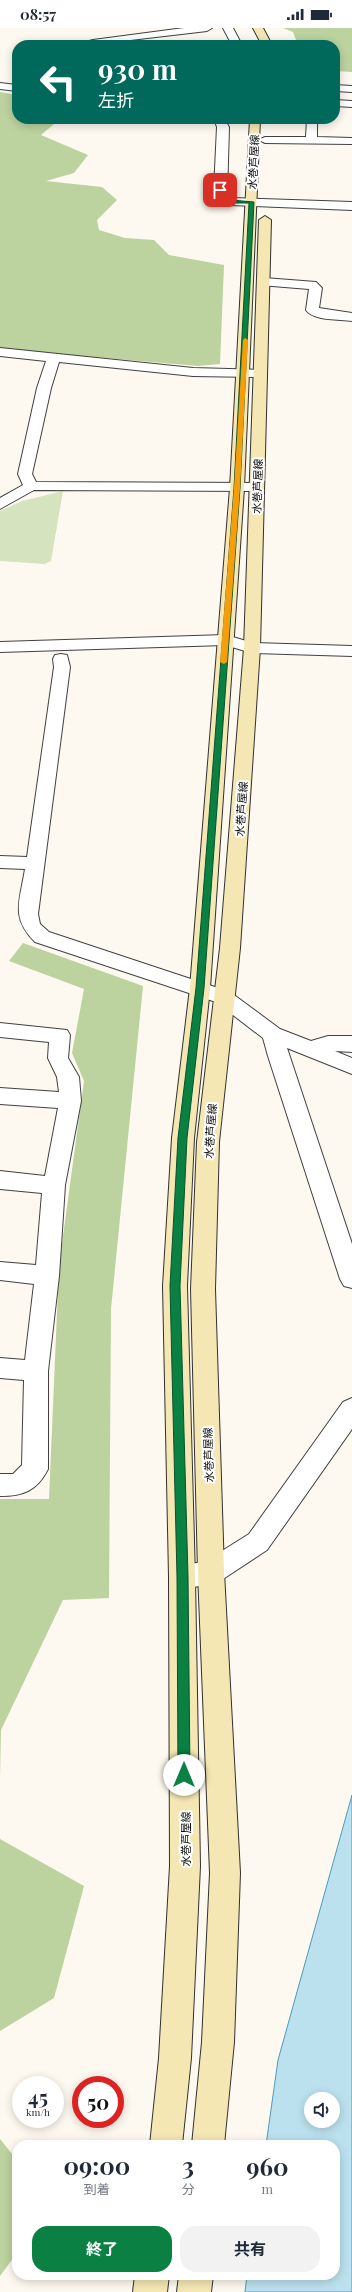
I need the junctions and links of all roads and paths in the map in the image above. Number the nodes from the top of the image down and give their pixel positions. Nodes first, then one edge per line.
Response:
1 (207, 28) edge
2 (218, 28) edge
3 (228, 28) edge
4 (247, 28) edge
5 (258, 28) edge
6 (157, 40) edge
7 (224, 40) edge
8 (234, 40) edge
9 (253, 40) edge
10 (264, 40) edge
11 (0, 86) edge
12 (12, 87) edge
13 (340, 88) edge
14 (352, 89) edge
15 (340, 103) edge
16 (352, 104) edge
17 (221, 124) edge
18 (255, 124) edge
19 (312, 124) edge
20 (266, 129) edge
21 (310, 141) junction
22 (352, 141) edge
23 (258, 202) junction
24 (352, 206) edge
25 (264, 282) junction
26 (352, 317) edge
27 (0, 352) edge
28 (54, 357) junction
29 (252, 373) junction
30 (31, 486) junction
31 (247, 487) junction
32 (0, 504) edge
33 (0, 647) edge
34 (225, 647) junction
35 (252, 648) junction
36 (352, 651) edge
37 (61, 659) junction
38 (0, 660) edge
39 (0, 862) edge
40 (34, 863) junction
41 (200, 988) junction
42 (223, 997) junction
43 (0, 1030) edge
44 (273, 1034) junction
45 (352, 1044) edge
46 (310, 1049) junction
47 (352, 1066) edge
48 (0, 1096) edge
49 (70, 1101) junction
50 (0, 1180) edge
51 (54, 1185) junction
52 (0, 1271) edge
53 (48, 1276) junction
54 (352, 1279) edge
55 (0, 1368) edge
56 (36, 1371) junction
57 (352, 1409) edge
58 (0, 1485) edge
59 (211, 1572) junction
60 (182, 1577) junction
61 (167, 2140) edge
62 (208, 2140) edge
63 (151, 2280) edge
64 (195, 2280) edge
65 (150, 2292) edge
66 (194, 2292) edge

1 - 6 street
2 - 7 street
3 - 8 street
4 - 9 main road
5 - 10 main road
11 - 12 street
13 - 14 street
15 - 16 street
17 - 23 street
18 - 23 main road, 水巻芦屋線
19 - 21 street
20 - 21 street
20 - 23 main road, 水巻芦屋線
21 - 22 street
23 - 24 street
23 - 25 main road, 水巻芦屋線
23 - 29 main road, 水巻芦屋線
25 - 26 street
25 - 29 main road, 水巻芦屋線
27 - 28 street
28 - 29 street
28 - 30 street
29 - 31 main road, 水巻芦屋線
30 - 31 street
30 - 32 street
31 - 34 main road, 水巻芦屋線
31 - 35 main road, 水巻芦屋線
33 - 34 street
34 - 35 street
34 - 37 street
34 - 41 main road, 水巻芦屋線
35 - 36 street
35 - 42 main road, 水巻芦屋線
37 - 38 street
37 - 40 street
39 - 40 street
40 - 41 street
41 - 42 street
41 - 60 main road, 水巻芦屋線
42 - 44 street
42 - 59 main road, 水巻芦屋線
43 - 49 street
44 - 46 street
44 - 54 street
45 - 46 street
46 - 47 street
48 - 49 street
49 - 51 street
50 - 51 street
51 - 53 street
52 - 53 street
53 - 56 street
55 - 56 street
56 - 58 street
57 - 59 street
59 - 60 street
59 - 62 main road, 水巻芦屋線
60 - 61 main road, 水巻芦屋線
63 - 65 main road
64 - 66 main road

